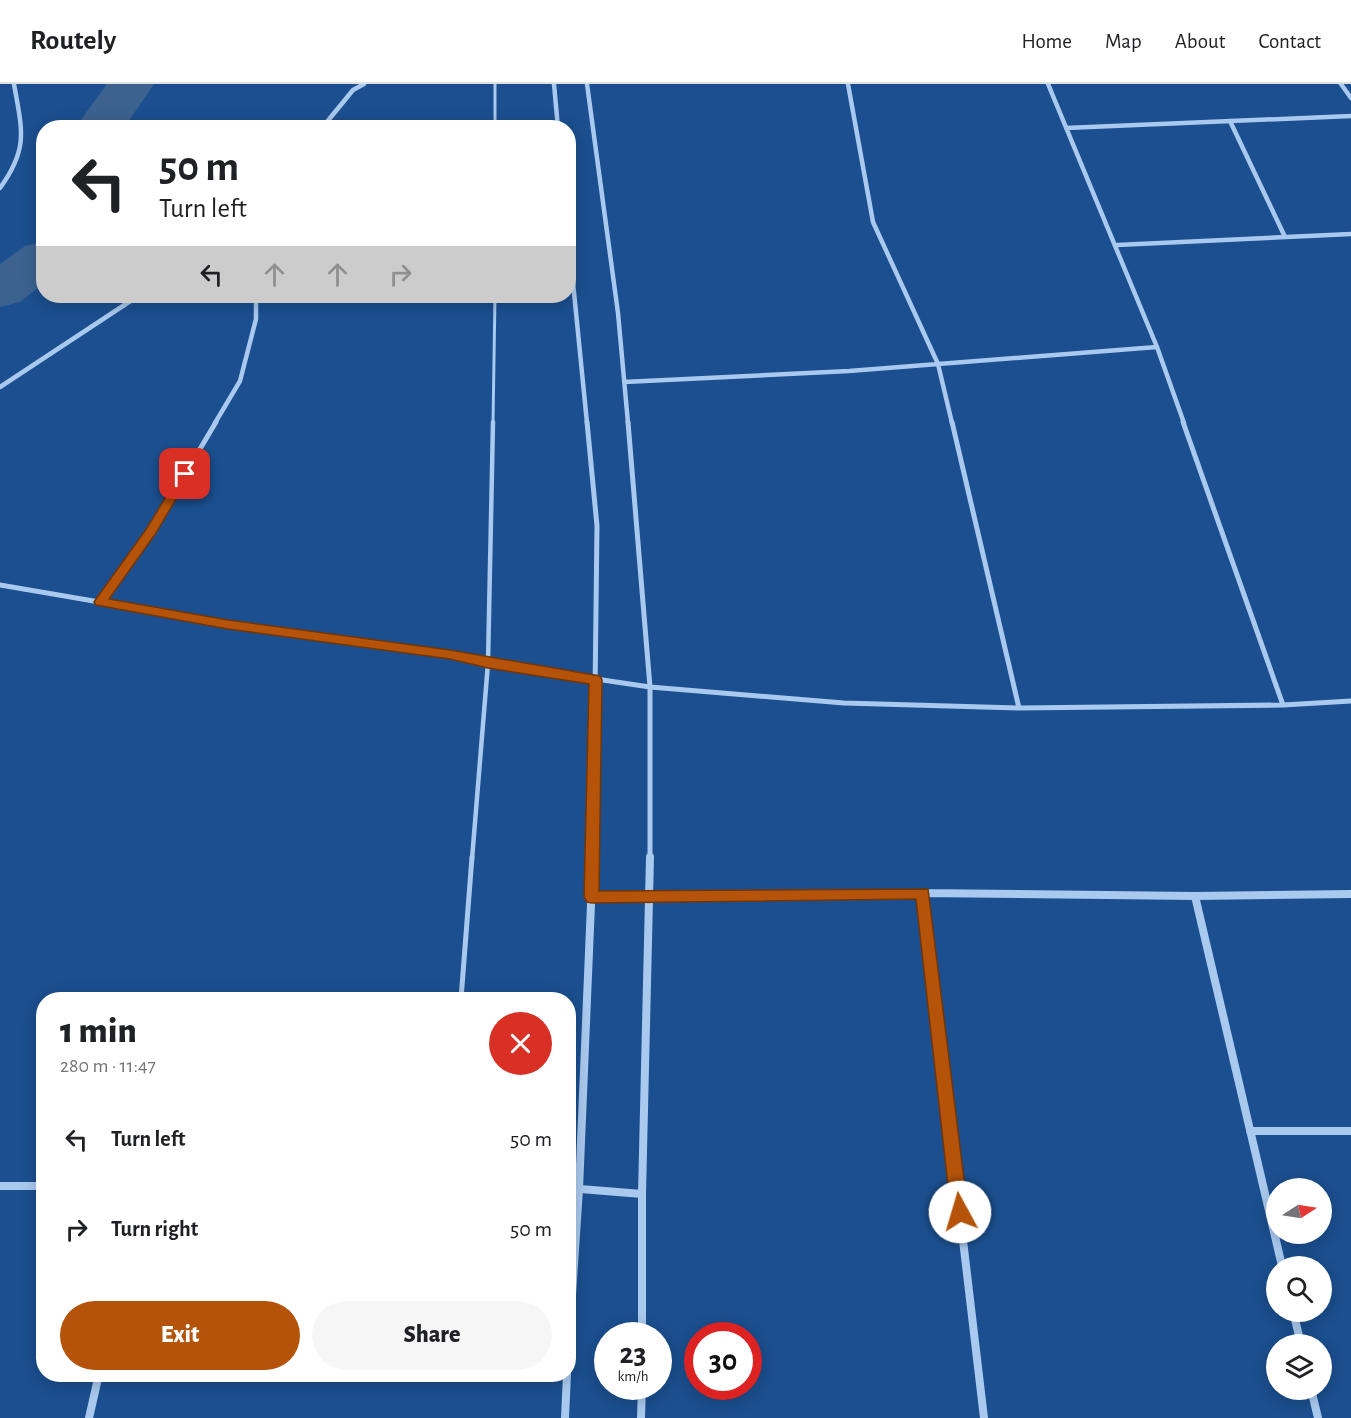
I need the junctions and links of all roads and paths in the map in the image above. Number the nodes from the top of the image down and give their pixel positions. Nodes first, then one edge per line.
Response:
1 (14, 84) edge
2 (364, 84) edge
3 (495, 84) edge
4 (554, 84) edge
5 (587, 84) edge
6 (848, 84) edge
7 (1047, 84) edge
8 (1341, 84) edge
9 (1351, 98) edge
10 (1351, 116) edge
11 (329, 120) edge
12 (495, 120) edge
13 (557, 120) edge
14 (1230, 121) junction
15 (1066, 128) junction
16 (0, 188) edge
17 (1351, 234) edge
18 (1285, 237) junction
19 (1117, 245) junction
20 (127, 303) edge
21 (256, 303) edge
22 (495, 303) edge
23 (575, 303) edge
24 (1157, 347) junction
25 (938, 364) junction
26 (624, 382) junction
27 (0, 387) edge
28 (0, 585) edge
29 (100, 602) junction
30 (488, 663) junction
31 (596, 680) junction
32 (650, 687) junction
33 (1351, 701) edge
34 (1283, 705) junction
35 (1019, 708) junction
36 (922, 893) junction
37 (1351, 894) edge
38 (1195, 896) junction
39 (592, 897) junction
40 (650, 898) junction
41 (462, 992) edge
42 (1250, 1131) junction
43 (1351, 1131) edge
44 (0, 1186) edge
45 (36, 1186) edge
46 (579, 1188) junction
47 (642, 1194) junction
48 (576, 1234) edge
49 (1280, 1256) edge
50 (642, 1322) edge
51 (97, 1382) edge
52 (567, 1382) edge
53 (642, 1400) edge
54 (1314, 1400) edge
55 (89, 1418) edge
56 (565, 1418) edge
57 (641, 1418) edge
58 (984, 1418) edge
59 (1318, 1418) edge

1 - 16 street
2 - 11 street
3 - 12 lane
4 - 13 street
5 - 26 street
6 - 25 street
7 - 15 street
8 - 9 street
10 - 14 street
14 - 15 street
14 - 18 street
15 - 19 street
17 - 18 street
18 - 19 street
19 - 24 street
20 - 27 street
21 - 29 street
22 - 30 lane
23 - 31 street
24 - 25 street
24 - 34 street
25 - 26 street
25 - 35 street
26 - 32 street
28 - 29 street
29 - 30 street
30 - 31 street
30 - 41 lane
31 - 32 street
31 - 39 street
32 - 35 street
32 - 40 street
33 - 34 street
34 - 35 street
36 - 38 street
36 - 40 street
36 - 58 street
37 - 38 street
38 - 42 street
39 - 40 street
39 - 46 street
40 - 47 street
42 - 43 street
42 - 49 street
44 - 45 street
46 - 47 street
46 - 48 street
47 - 50 street
51 - 55 street
52 - 56 street
53 - 57 street
54 - 59 street

